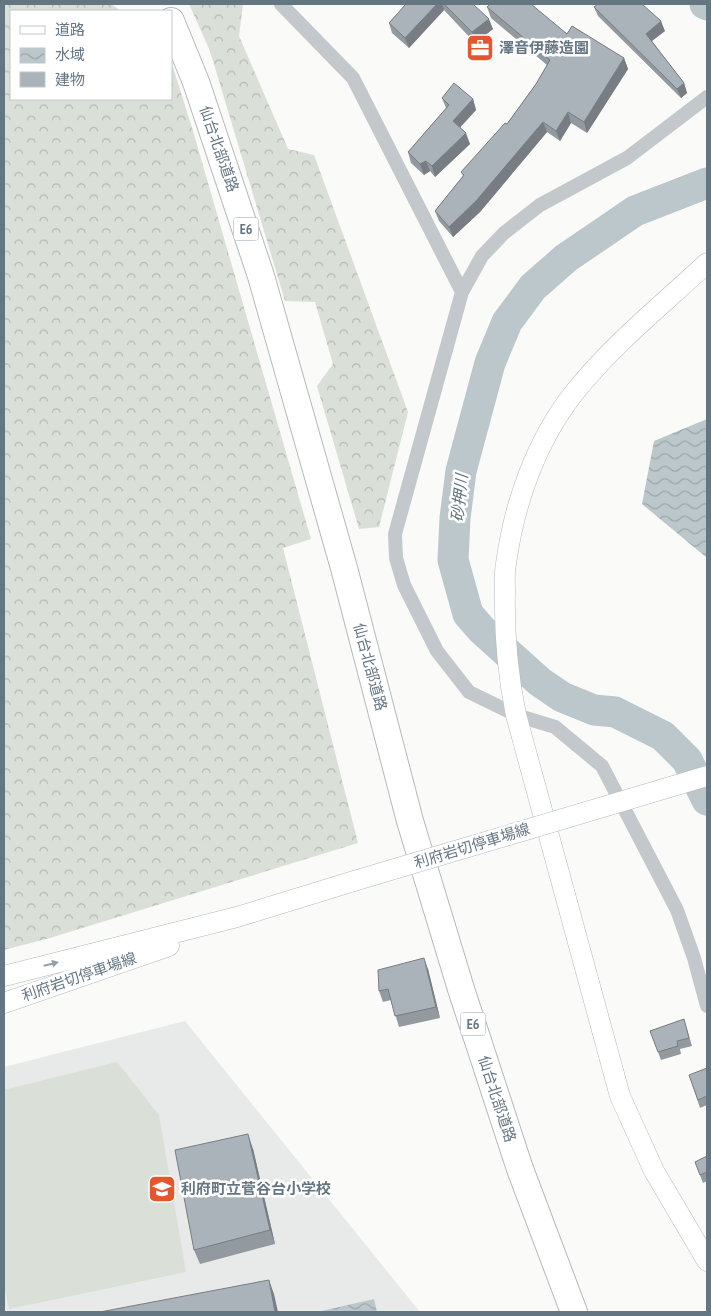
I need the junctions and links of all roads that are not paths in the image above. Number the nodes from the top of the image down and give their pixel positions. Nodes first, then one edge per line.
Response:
1 (281, 4) edge
2 (172, 23) edge
3 (707, 97) edge
4 (707, 263) edge
5 (462, 292) junction
6 (514, 706) junction
7 (707, 776) edge
8 (237, 917) junction
9 (4, 976) edge
10 (4, 1002) edge
11 (707, 1006) edge
12 (707, 1261) edge
13 (574, 1312) edge

1 - 5 street
2 - 13 highway, 仙台北部道路 / E6
3 - 5 street
4 - 6 street
5 - 6 street
6 - 11 street
6 - 12 street
7 - 8 street, 利府岩切停車場線, bridge
9 -> 8 street, 利府岩切停車場線
8 - 10 street, 利府岩切停車場線

